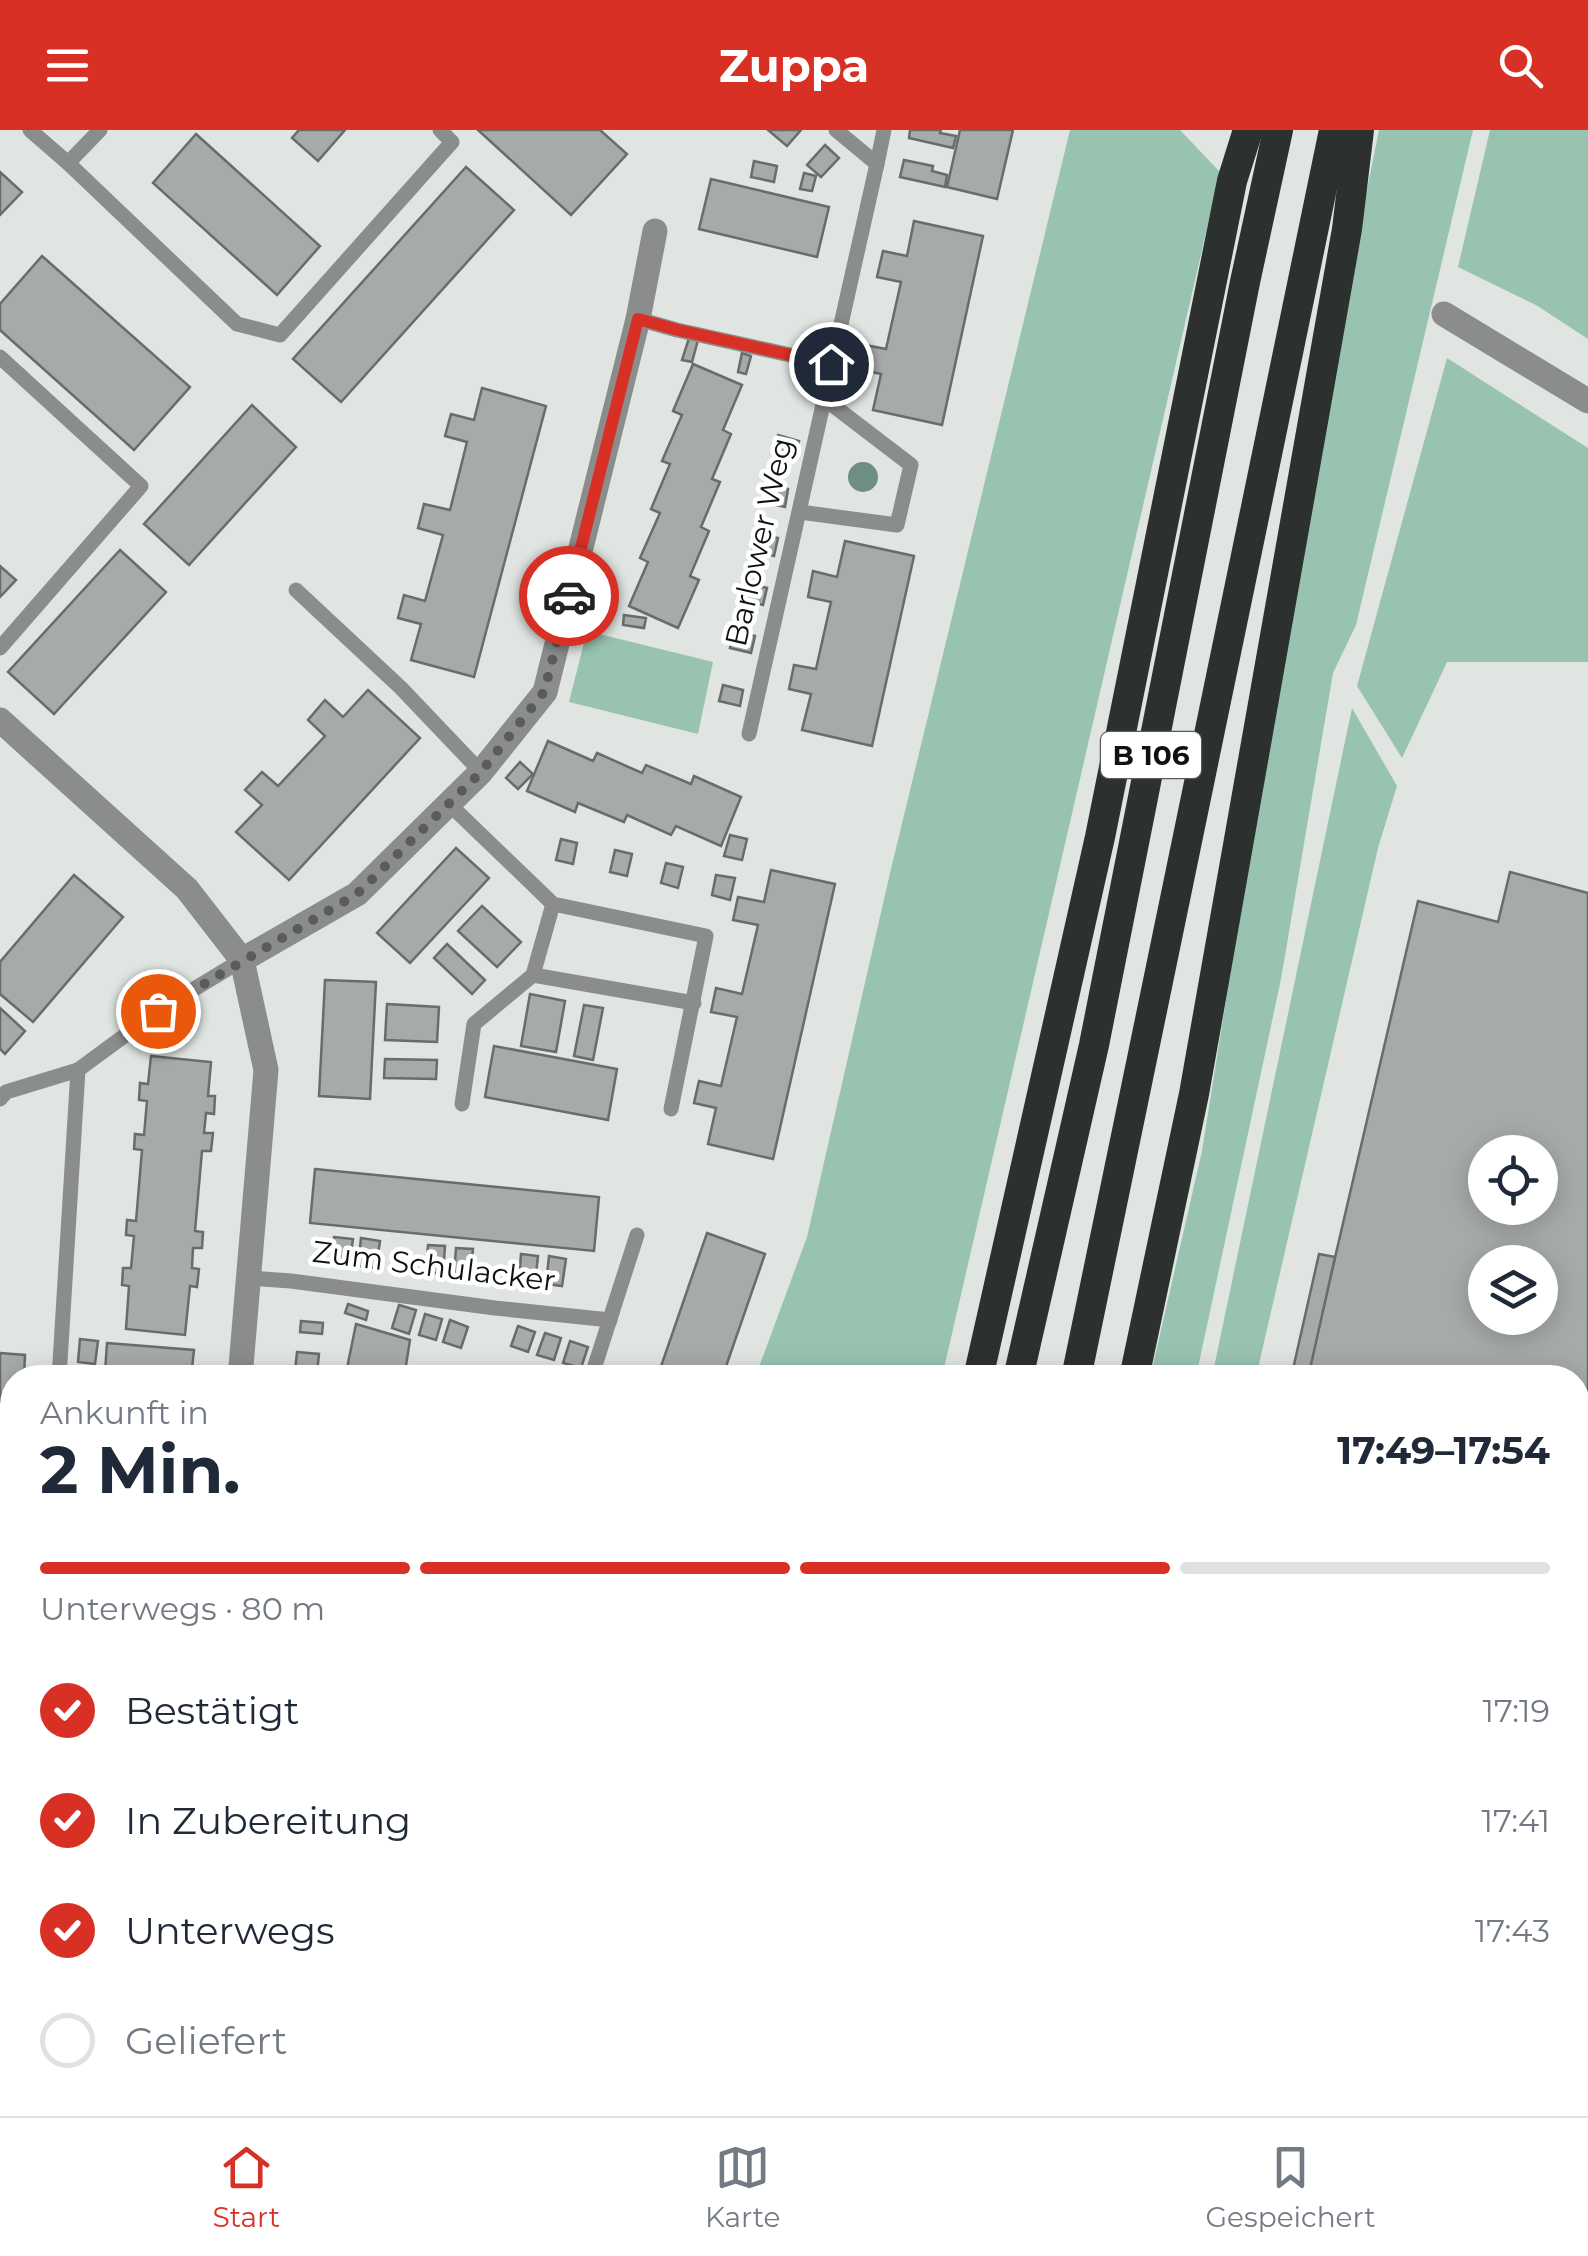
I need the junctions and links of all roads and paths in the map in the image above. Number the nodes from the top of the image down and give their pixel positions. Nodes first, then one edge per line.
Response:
1 (30, 130) edge
2 (100, 130) edge
3 (440, 130) edge
4 (836, 130) edge
5 (884, 130) edge
6 (1248, 130) edge
7 (1278, 130) edge
8 (1334, 130) edge
9 (1359, 130) edge
10 (68, 162) junction
11 (877, 164) junction
12 (655, 231) dead end
13 (1444, 314) dead end
14 (638, 319) junction
15 (0, 356) edge
16 (831, 364) junction
17 (826, 400) junction
18 (1588, 400) edge
19 (800, 512) junction
20 (296, 590) dead end
21 (0, 648) edge
22 (0, 720) edge
23 (749, 734) dead end
24 (481, 772) junction
25 (448, 804) junction
26 (553, 904) junction
27 (242, 960) junction
28 (532, 975) junction
29 (694, 1004) junction
30 (78, 1070) junction
31 (2, 1092) edge
32 (462, 1104) dead end
33 (671, 1109) dead end
34 (637, 1235) dead end
35 (249, 1278) junction
36 (610, 1320) junction
37 (60, 1365) edge
38 (241, 1365) edge
39 (596, 1365) edge
40 (981, 1365) edge
41 (1021, 1365) edge
42 (1079, 1365) edge
43 (1137, 1365) edge

1 - 10 lane
2 - 10 lane
3 - 10 lane
4 - 11 lane
5 - 11 lane, Barlower Weg
6 - 40 highway
7 - 41 highway, B 106
8 - 42 highway, B 106
9 - 43 highway
11 - 16 lane, Barlower Weg
12 - 14 street
13 - 18 street
14 - 16 lane
14 - 24 street
15 - 21 lane
16 - 17 lane, Barlower Weg
17 - 19 lane, Barlower Weg
17 - 19 lane
19 - 23 lane, Barlower Weg
20 - 24 lane
22 - 27 street
24 - 25 street
25 - 26 lane
25 - 27 street
26 - 28 lane
26 - 29 lane
27 - 30 lane
27 - 35 street
28 - 29 lane
28 - 32 lane
29 - 33 lane
30 - 31 lane
30 - 37 lane
34 - 36 lane
35 - 36 lane, Zum Schulacker
35 - 38 street
36 - 39 lane

